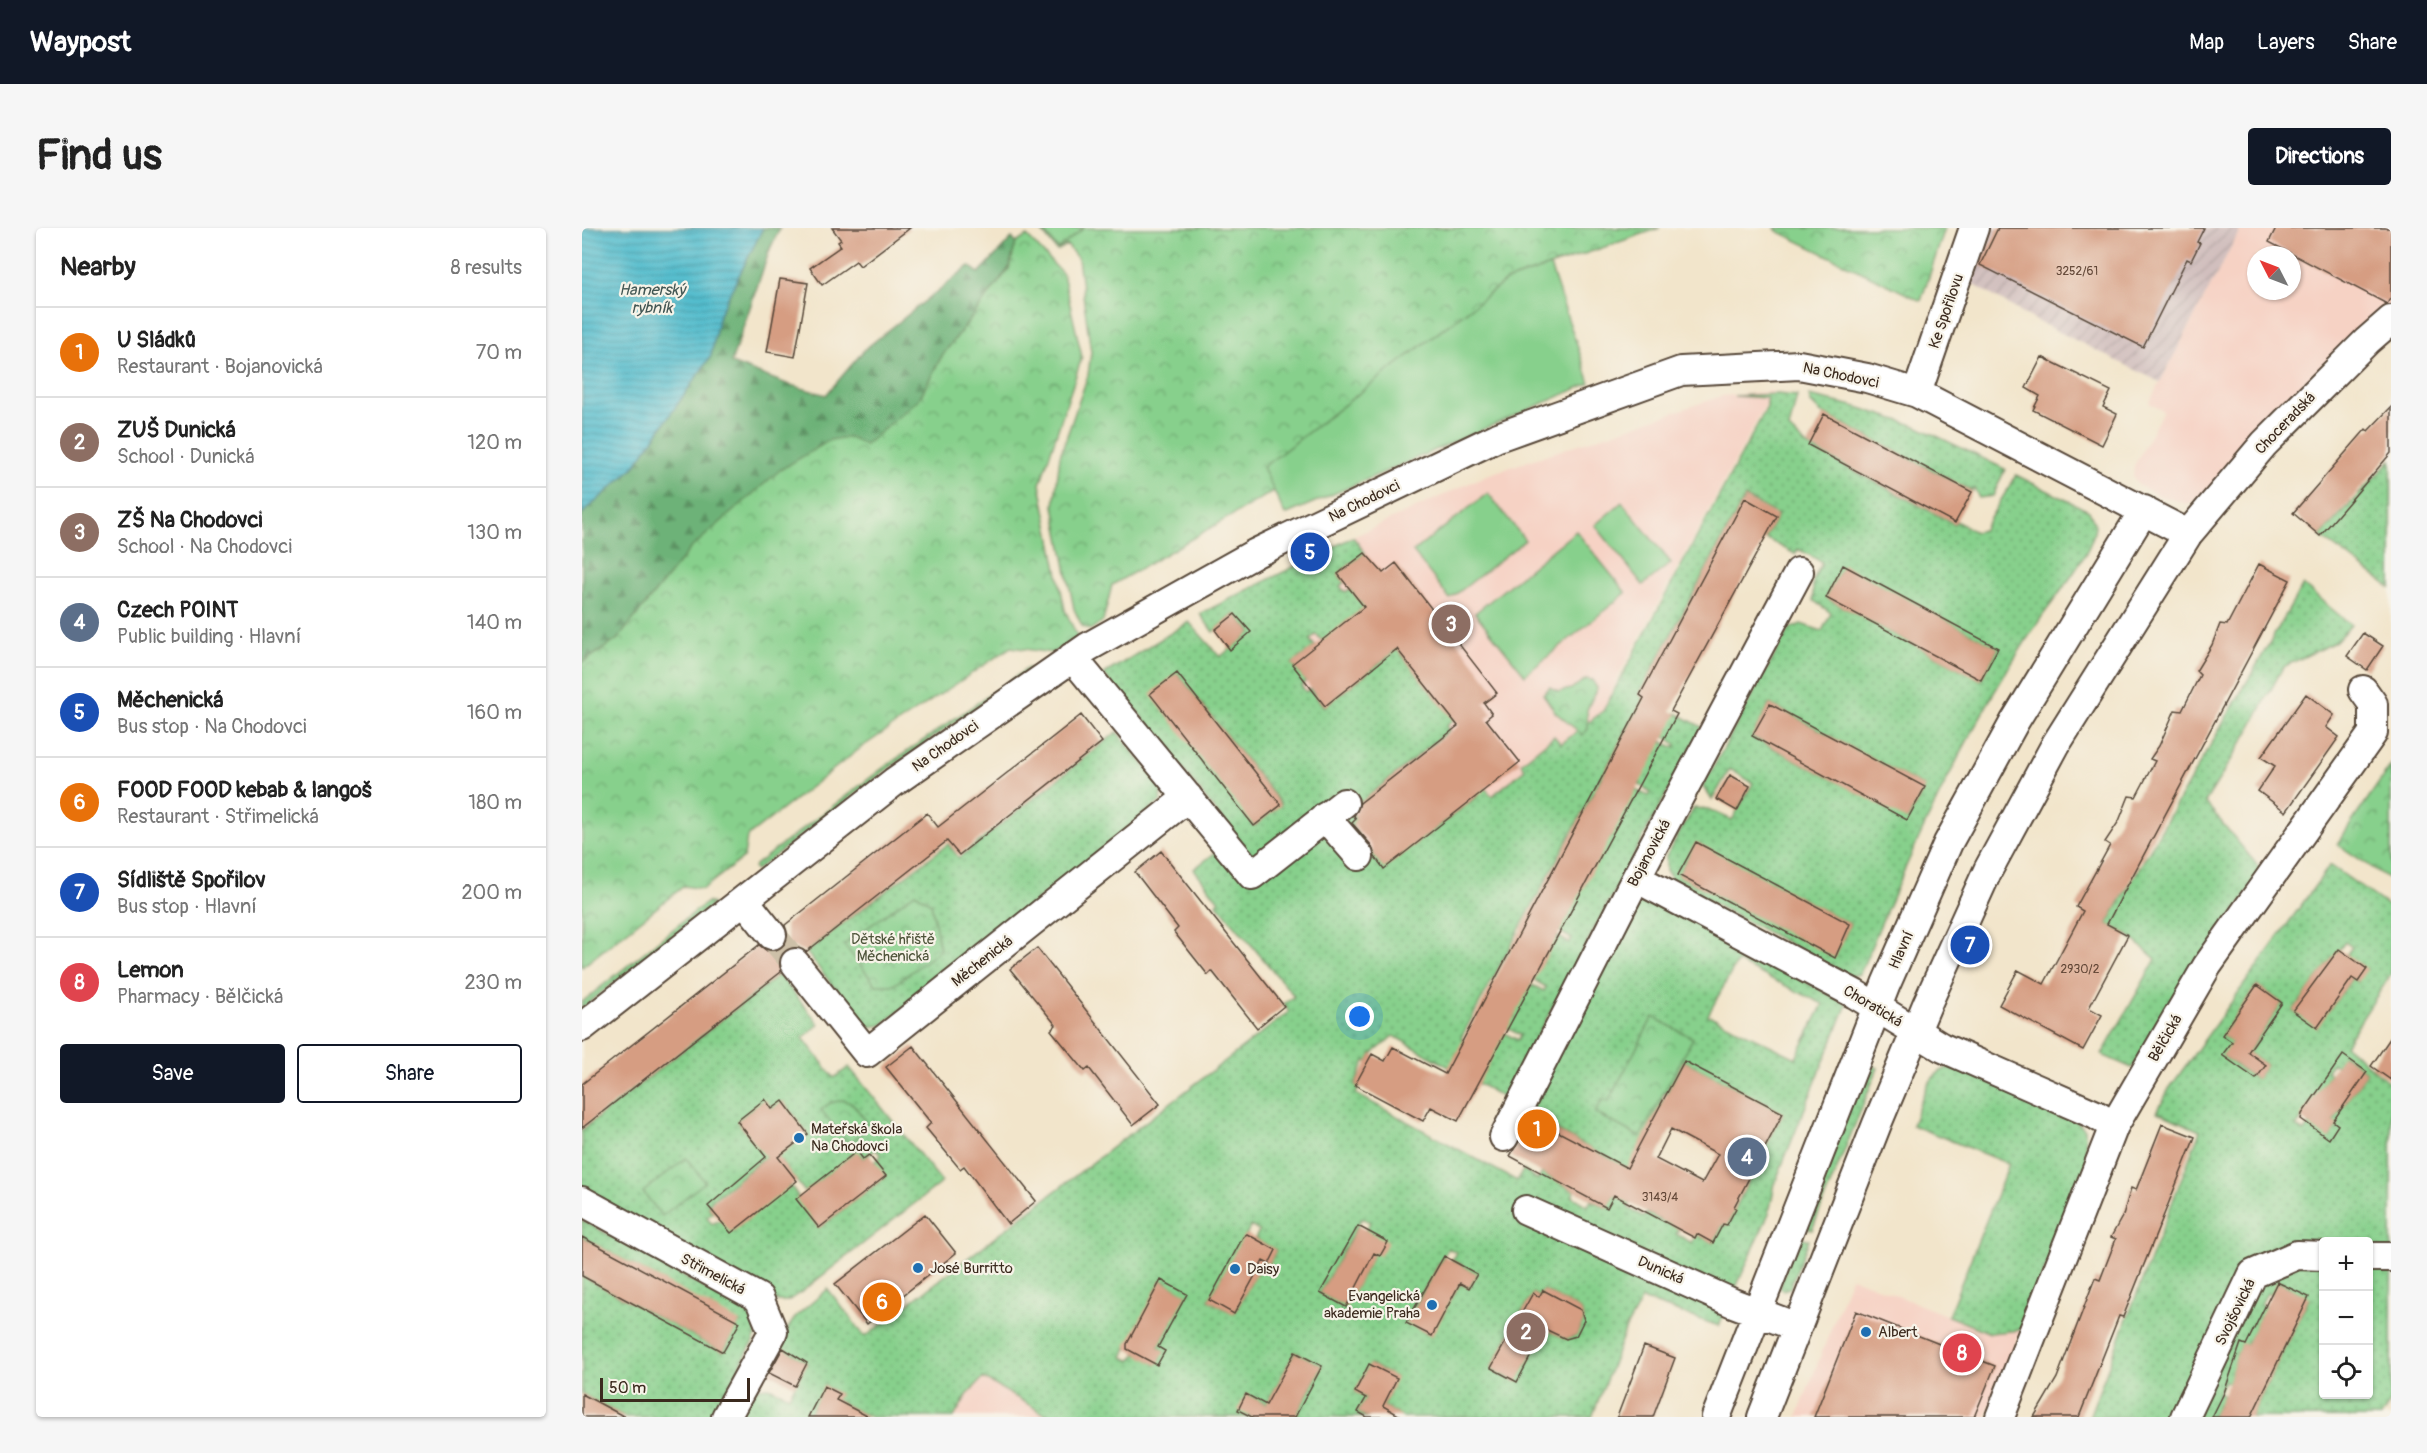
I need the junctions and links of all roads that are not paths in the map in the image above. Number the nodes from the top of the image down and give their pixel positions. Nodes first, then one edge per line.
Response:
1 (1974, 228) edge
2 (2391, 320) edge
3 (1917, 393) junction
4 (2144, 510) junction
5 (2187, 534) junction
6 (1799, 572) dead end
7 (1072, 657) junction
8 (2363, 690) dead end
9 (1188, 797) junction
10 (1359, 856) dead end
11 (1636, 878) junction
12 (744, 900) junction
13 (772, 935) tunnel mouth
14 (795, 963) tunnel mouth
15 (1877, 1008) junction
16 (582, 1027) edge
17 (1916, 1032) junction
18 (2114, 1126) junction
19 (1504, 1137) dead end
20 (582, 1201) edge
21 (1527, 1210) dead end
22 (2319, 1256) edge
23 (2373, 1257) edge
24 (2391, 1257) edge
25 (1757, 1312) junction
26 (1797, 1327) junction
27 (726, 1417) edge
28 (1716, 1417) edge
29 (1762, 1417) edge
30 (2000, 1417) edge
31 (2185, 1417) edge

1 - 3 street, Ke Spořilovu
2 - 5 street, Choceradská
3 - 4 street, Na Chodovci
3 - 7 street, Na Chodovci
4 - 5 street, Na Chodovci
4 - 15 street, Hlavní
5 - 17 street
6 - 11 street, Bojanovická
7 - 9 street
7 - 12 street, Na Chodovci
8 - 18 street, Bělčická
9 - 10 street
9 - 14 street, Měchenická
11 - 15 street, Choratická
11 - 19 street, Bojanovická
12 - 13 street
12 - 16 street, Na Chodovci
15 - 17 street, Choratická
15 - 25 street, Hlavní
17 - 18 street, Choratická
17 - 26 street
18 - 30 street, Bělčická
20 - 27 street, Střimelická
21 - 25 street, Dunická
22 - 31 street, Svojšovická
23 - 24 street
25 - 26 street, Dunická
25 - 28 street, Hlavní
26 - 29 street

